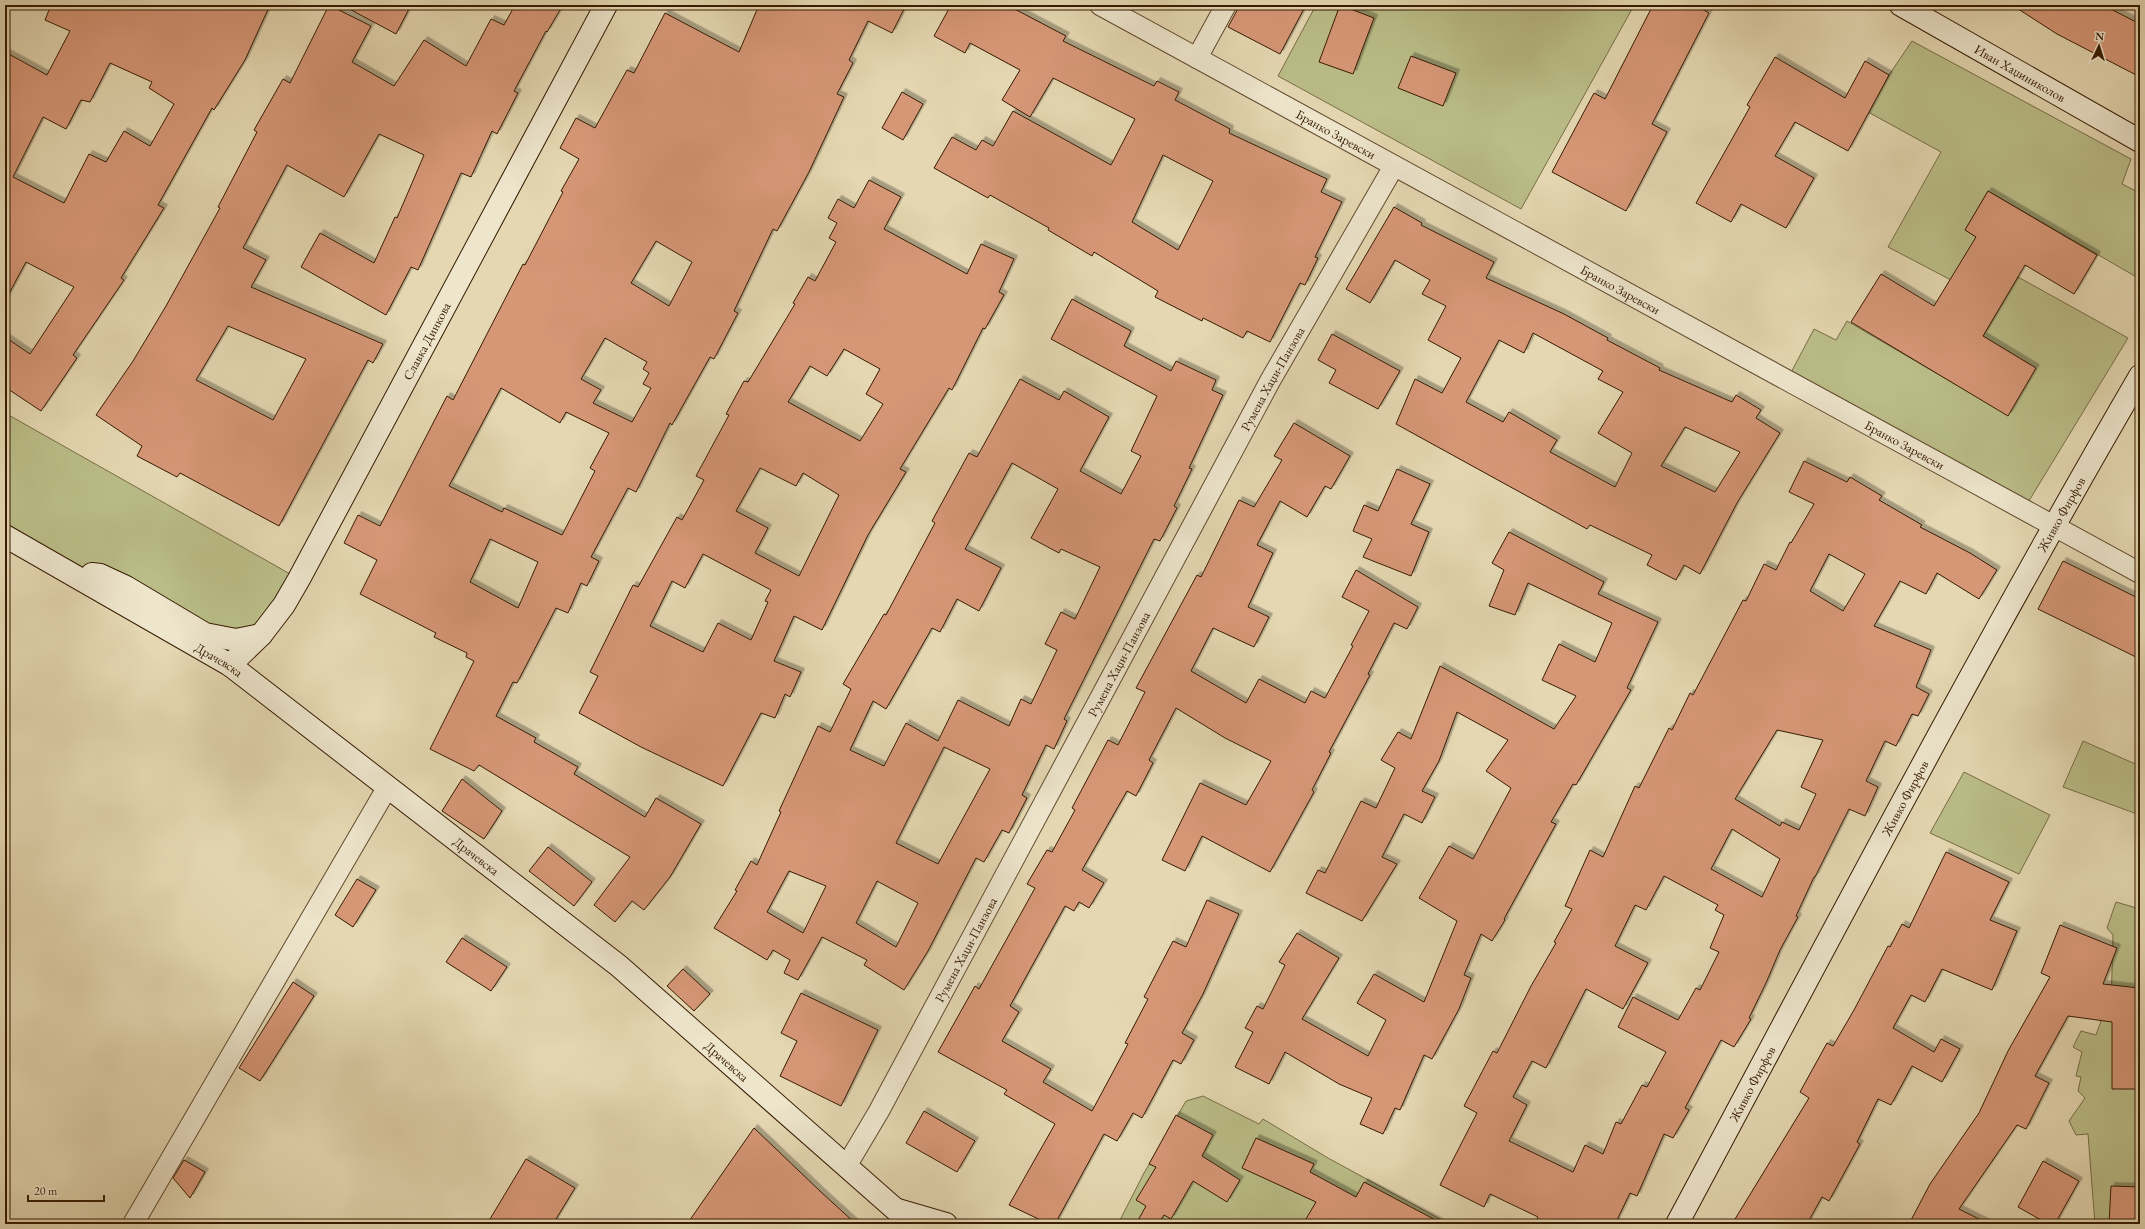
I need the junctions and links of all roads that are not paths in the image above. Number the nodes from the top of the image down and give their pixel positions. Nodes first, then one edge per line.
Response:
1 (606, 5) edge
2 (1100, 5) edge
3 (1226, 5) edge
4 (1900, 5) edge
5 (1197, 58) junction
6 (2140, 141) edge
7 (1394, 166) junction
8 (2140, 376) edge
9 (2053, 525) junction
10 (5, 536) edge
11 (67, 572) junction
12 (2140, 573) edge
13 (261, 636) junction
14 (230, 665) junction
15 (387, 788) junction
16 (847, 1165) junction
17 (905, 1217) edge
18 (133, 1224) edge
19 (946, 1224) edge
20 (1677, 1224) edge

1 - 13 street, Славка Динкова
2 - 5 street, Бранко Заревски
3 - 5 street
4 - 6 street, Иван Хаџиниколов
5 - 7 street, Бранко Заревски
7 - 9 street, Бранко Заревски
7 - 16 street, Румена Хаџи-Панзова
8 - 9 street, Живко Фирфов
9 - 12 street, Бранко Заревски
9 - 20 street, Живко Фирфов
10 - 11 street, Драчевска
11 - 13 street
11 - 14 street, Драчевска
13 - 14 street, Славка Динкова
14 - 15 street, Драчевска
15 - 16 street, Драчевска
15 - 18 street
16 - 17 street, Драчевска
17 - 19 street

